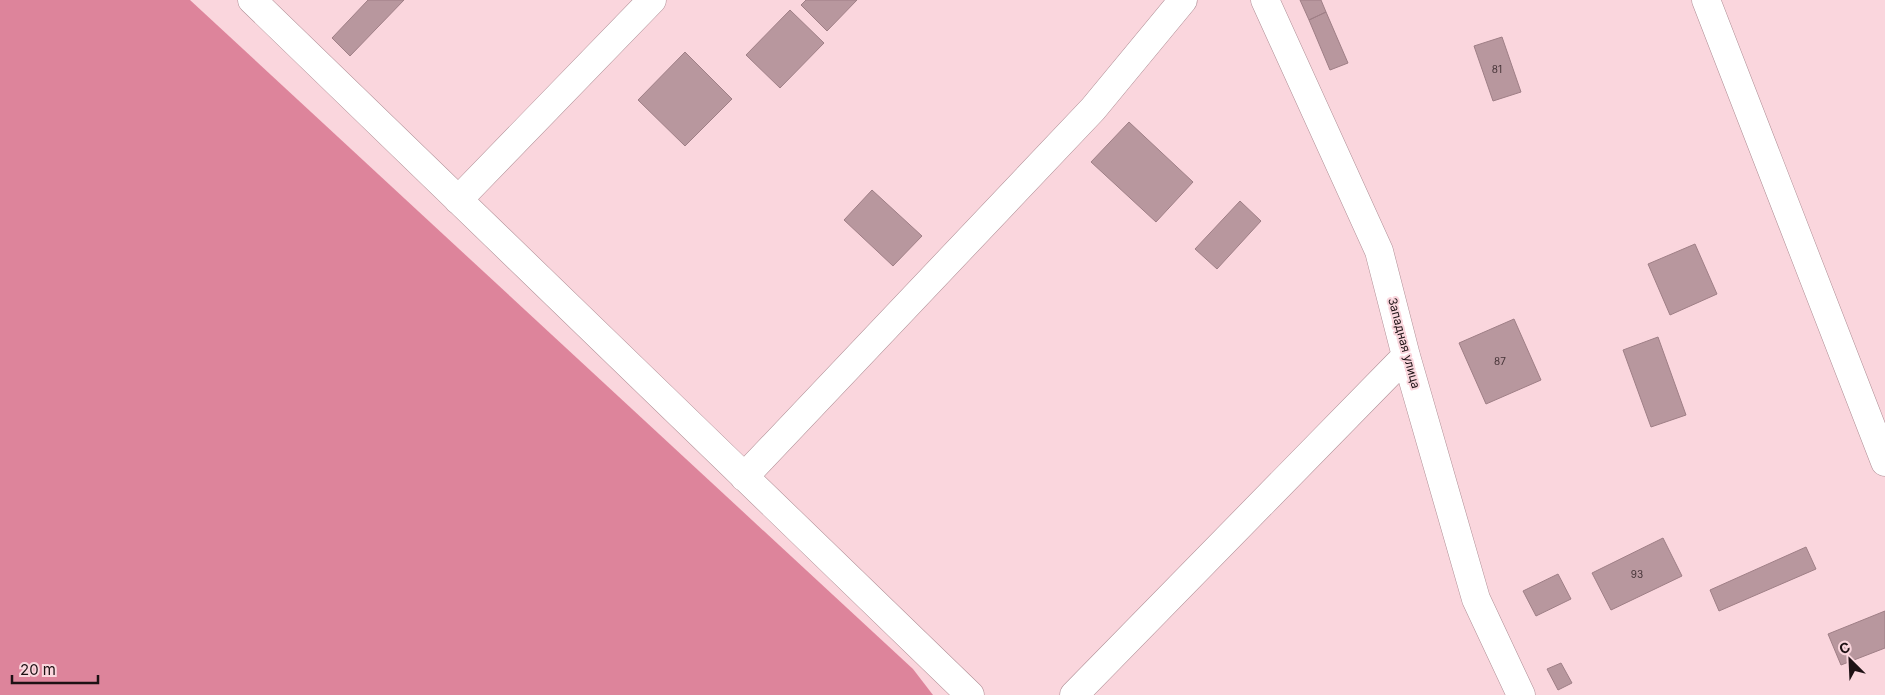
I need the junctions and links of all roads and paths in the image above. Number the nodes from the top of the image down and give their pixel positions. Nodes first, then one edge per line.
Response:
1 (252, 0) edge
2 (652, 0) edge
3 (1183, 0) edge
4 (1264, 0) edge
5 (1706, 0) edge
6 (458, 200) junction
7 (1406, 356) junction
8 (1885, 462) edge
9 (744, 477) junction
10 (970, 695) edge
11 (1074, 695) edge
12 (1521, 695) edge

1 - 6 street
2 - 6 street
3 - 9 street
4 - 7 street, Западная улица
5 - 8 street
6 - 9 street
7 - 11 street
7 - 12 street, Западная улица
9 - 10 street

